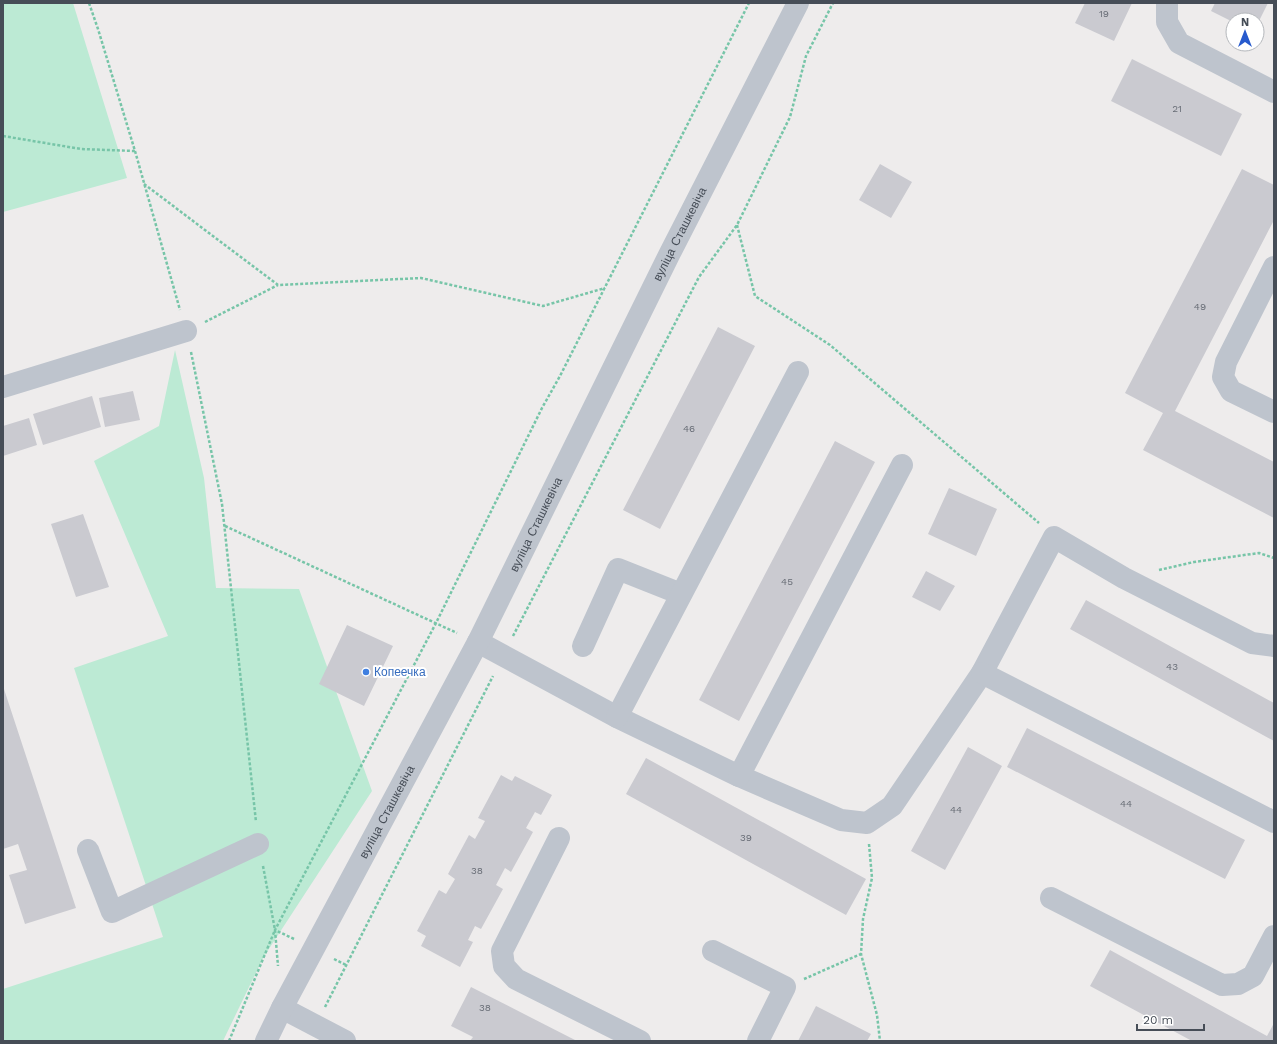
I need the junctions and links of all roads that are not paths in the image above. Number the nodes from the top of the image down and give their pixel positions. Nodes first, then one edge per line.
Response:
1 (798, 3) edge
2 (1167, 3) edge
3 (1274, 92) edge
4 (1274, 267) edge
5 (186, 331) road end
6 (798, 372) dead end
7 (3, 387) edge
8 (1274, 412) edge
9 (902, 465) dead end
10 (681, 594) junction
11 (478, 642) junction
12 (583, 646) dead end
13 (1274, 646) edge
14 (982, 673) junction
15 (617, 717) junction
16 (739, 776) junction
17 (1274, 822) edge
18 (559, 838) dead end
19 (258, 844) road end
20 (88, 850) dead end
21 (1051, 898) dead end
22 (1274, 936) edge
23 (713, 951) dead end
24 (282, 1008) junction
25 (266, 1041) edge
26 (345, 1041) edge
27 (640, 1041) edge
28 (758, 1041) edge

1 - 11 street, вуліца Сташкевіча
2 - 3 street
4 - 8 street
5 - 7 street
6 - 10 street
9 - 16 street
10 - 12 street
10 - 15 street
11 - 15 street
11 - 24 street, вуліца Сташкевіча
13 - 14 street
14 - 16 street
14 - 17 street
15 - 16 street
18 - 27 street
19 - 20 street
21 - 22 street
23 - 28 street
24 - 25 street, вуліца Сташкевіча
24 - 26 street

